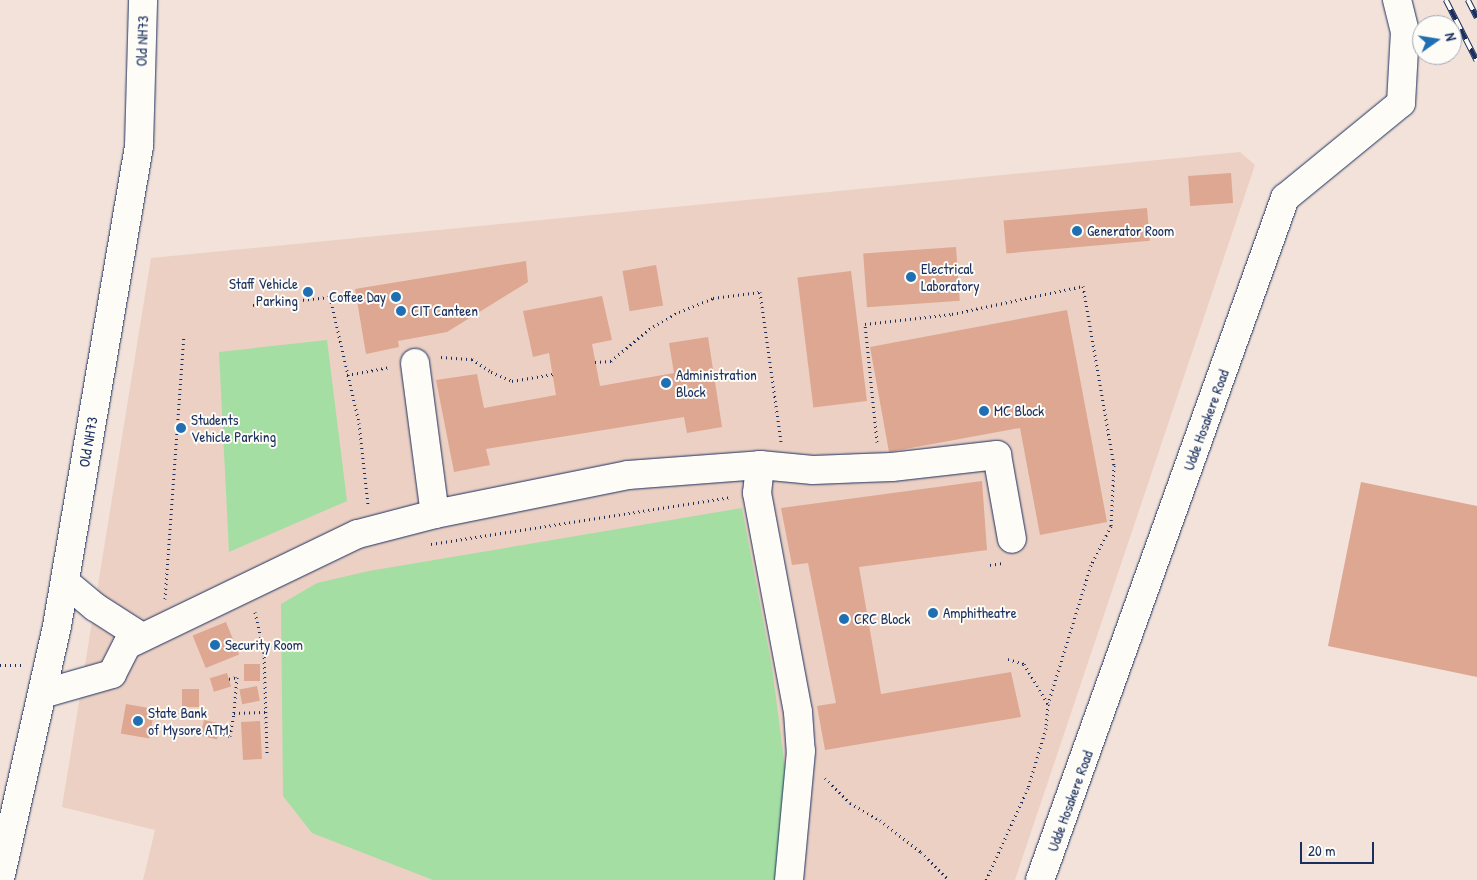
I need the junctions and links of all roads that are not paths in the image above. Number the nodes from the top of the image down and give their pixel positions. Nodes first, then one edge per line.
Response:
1 (143, 0) edge
2 (1398, 0) edge
3 (415, 363) road end
4 (772, 466) junction
5 (435, 514) junction
6 (1012, 539) dead end
7 (65, 582) junction
8 (142, 637) junction
9 (42, 694) junction
10 (0, 879) edge
11 (789, 880) edge
12 (1040, 880) edge

1 - 7 street, Old NH73
2 - 12 street, Udde Hosakere Road
3 - 5 street
4 - 5 street
4 - 6 street
4 - 11 street
5 - 8 street
7 - 8 street
7 - 9 street, Old NH73
8 - 9 street
9 - 10 street, Old NH73

